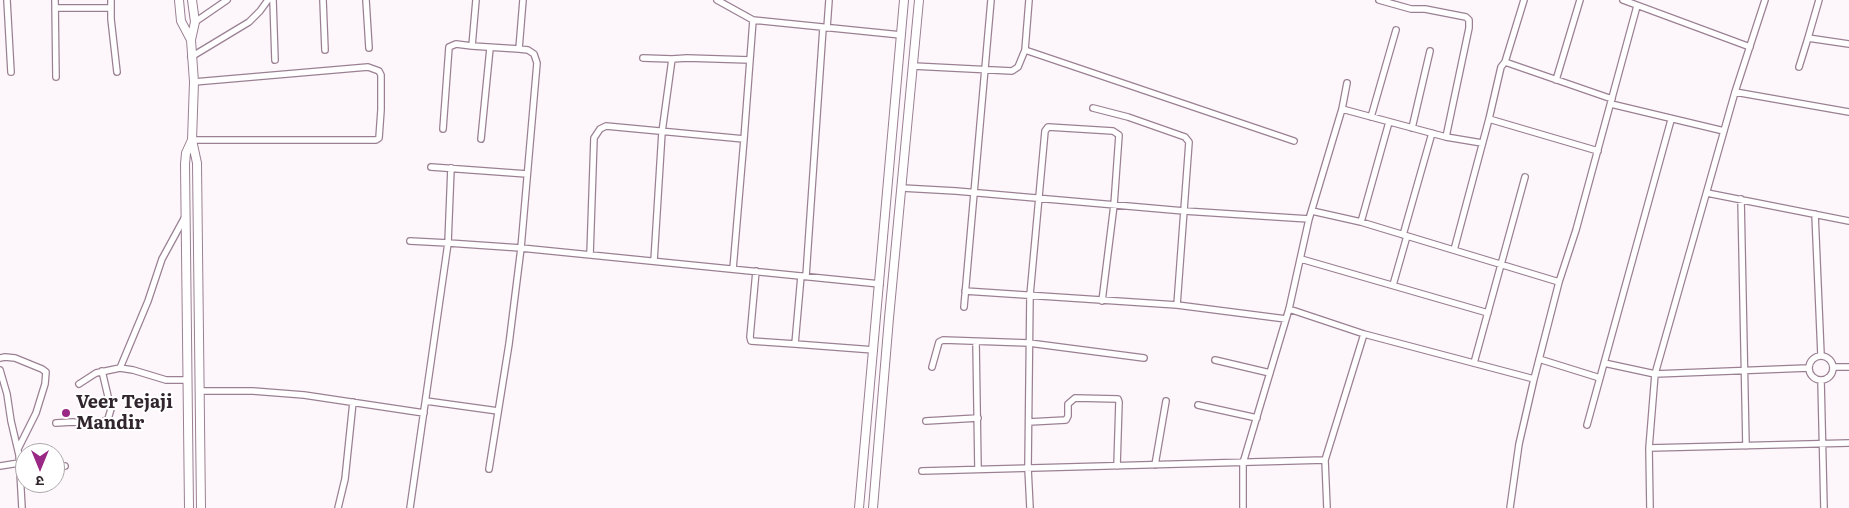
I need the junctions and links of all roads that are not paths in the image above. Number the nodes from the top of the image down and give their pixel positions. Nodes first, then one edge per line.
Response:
1 (7, 0) edge
2 (55, 0) edge
3 (111, 0) edge
4 (178, 0) edge
5 (192, 0) edge
6 (227, 0) edge
7 (268, 0) edge
8 (273, 0) edge
9 (323, 0) edge
10 (366, 0) edge
11 (476, 0) edge
12 (523, 0) edge
13 (717, 0) edge
14 (829, 0) edge
15 (904, 0) edge
16 (919, 0) edge
17 (991, 0) edge
18 (1029, 0) edge
19 (1379, 0) edge
20 (1524, 0) edge
21 (1580, 0) edge
22 (1623, 0) edge
23 (1765, 0) edge
24 (1819, 0) edge
25 (1637, 6) junction
26 (55, 8) junction
27 (111, 8) junction
28 (753, 20) junction
29 (194, 22) junction
30 (825, 28) junction
31 (1396, 30) dead end
32 (901, 35) junction
33 (1808, 38) junction
34 (191, 40) junction
35 (1849, 44) edge
36 (472, 46) junction
37 (1750, 47) junction
38 (368, 48) dead end
39 (490, 48) junction
40 (519, 49) junction
41 (325, 50) dead end
42 (1025, 50) junction
43 (1430, 51) dead end
44 (191, 57) junction
45 (643, 58) dead end
46 (672, 59) junction
47 (275, 60) dead end
48 (750, 60) junction
49 (1505, 62) junction
50 (912, 66) junction
51 (1799, 67) dead end
52 (984, 71) junction
53 (11, 72) dead end
54 (118, 72) dead end
55 (56, 77) dead end
56 (1556, 80) junction
57 (194, 82) junction
58 (1347, 83) dead end
59 (1735, 92) junction
60 (1611, 102) junction
61 (1093, 108) dead end
62 (1342, 109) junction
63 (1849, 112) edge
64 (1371, 117) junction
65 (1489, 120) junction
66 (1671, 120) junction
67 (1389, 122) junction
68 (1412, 128) junction
69 (443, 129) dead end
70 (1724, 131) junction
71 (662, 132) junction
72 (1432, 133) junction
73 (1446, 137) junction
74 (481, 139) dead end
75 (744, 139) junction
76 (192, 140) junction
77 (1294, 141) dead end
78 (1482, 143) junction
79 (1598, 151) junction
80 (430, 167) dead end
81 (451, 168) junction
82 (526, 174) junction
83 (1525, 177) dead end
84 (902, 188) junction
85 (973, 192) junction
86 (1707, 193) junction
87 (1039, 198) junction
88 (1741, 199) junction
89 (1114, 205) junction
90 (1184, 211) junction
91 (1312, 211) junction
92 (1815, 214) junction
93 (186, 215) junction
94 (1308, 219) junction
95 (1849, 220) edge
96 (1361, 222) junction
97 (1405, 235) junction
98 (410, 241) dead end
99 (448, 243) junction
100 (522, 248) junction
101 (1454, 250) junction
102 (590, 255) junction
103 (1301, 259) junction
104 (654, 261) junction
105 (1502, 264) junction
106 (733, 269) junction
107 (756, 271) junction
108 (804, 276) junction
109 (1559, 282) junction
110 (880, 284) junction
111 (1393, 285) junction
112 (965, 290) junction
113 (1030, 295) junction
114 (1102, 301) junction
115 (1177, 305) junction
116 (964, 307) dead end
117 (1289, 309) junction
118 (1488, 313) junction
119 (1286, 319) junction
120 (1364, 334) junction
121 (976, 342) junction
122 (1029, 343) junction
123 (795, 344) junction
124 (874, 350) junction
125 (1820, 355) junction
126 (0, 358) edge
127 (1144, 358) dead end
128 (1539, 359) junction
129 (1215, 360) dead end
130 (1474, 363) junction
131 (1604, 363) junction
132 (932, 367) dead end
133 (1849, 367) edge
134 (120, 368) junction
135 (1808, 368) junction
136 (1833, 368) junction
137 (0, 370) edge
138 (1745, 370) junction
139 (102, 371) junction
140 (1270, 373) junction
141 (1656, 374) junction
142 (1600, 378) junction
143 (1534, 379) junction
144 (188, 380) junction
145 (1821, 380) junction
146 (79, 384) dead end
147 (200, 391) junction
148 (426, 400) junction
149 (1166, 401) dead end
150 (353, 402) junction
151 (1198, 405) dead end
152 (498, 411) junction
153 (424, 413) junction
154 (978, 418) junction
155 (1257, 418) junction
156 (926, 421) dead end
157 (1029, 422) junction
158 (56, 423) dead end
159 (1587, 425) dead end
160 (16, 443) edge
161 (21, 443) edge
162 (1849, 443) edge
163 (1823, 444) junction
164 (1746, 446) junction
165 (1649, 448) junction
166 (1325, 460) junction
167 (1243, 463) junction
168 (15, 465) edge
169 (1155, 465) junction
170 (0, 466) edge
171 (1117, 466) junction
172 (1028, 468) junction
173 (489, 469) dead end
174 (978, 470) junction
175 (922, 471) dead end
176 (22, 493) edge
177 (22, 508) edge
178 (189, 508) edge
179 (201, 508) edge
180 (338, 508) edge
181 (410, 508) edge
182 (859, 508) edge
183 (873, 508) edge
184 (1030, 508) edge
185 (1243, 508) edge
186 (1327, 508) edge
187 (1510, 508) edge
188 (1650, 508) edge
189 (1824, 508) edge

1 - 53 street
2 - 26 street
3 - 27 street
4 - 34 street
5 - 29 street
6 - 29 street
7 - 44 street
8 - 47 street
9 - 41 street
10 - 38 street
11 - 36 street
12 - 40 street
13 - 28 street
14 - 30 street
15 - 32 street
16 - 50 street
17 - 52 street
18 - 42 street
19 - 73 street
20 - 49 street
21 - 56 street
22 - 25 street
23 - 37 street
24 - 33 street
25 - 37 street
25 - 60 street
26 - 27 street
26 - 55 street
27 - 54 street
28 - 30 street
28 - 48 street
29 - 34 street
30 - 32 street
30 - 108 street
31 - 64 street
32 - 110 street
33 - 35 street
33 - 51 street
34 - 44 street
36 - 39 street
36 - 69 street
37 - 59 street
39 - 40 street
39 - 74 street
40 - 82 street
42 - 52 street
42 - 77 street
43 - 68 street
44 - 57 street
45 - 46 street
46 - 48 street
46 - 71 street
48 - 75 street
49 - 56 street
49 - 65 street
50 - 52 street
50 - 84 street
52 - 85 street
56 - 60 street
57 - 76 street
57 - 76 street
58 - 62 street
59 - 63 street
59 - 70 street
60 - 66 street
60 - 79 street
61 - 90 street
62 - 64 street
62 - 91 street
64 - 67 street
65 - 78 street
65 - 79 street
66 - 70 street
66 - 131 street
67 - 68 street
67 - 96 street
68 - 72 street
70 - 86 street
71 - 75 street
71 - 102 street
71 - 104 street
72 - 73 street
72 - 97 street
73 - 78 street
75 - 106 street
76 - 93 street
76 - 147 street
78 - 101 street
79 - 109 street
80 - 81 street
81 - 82 street
81 - 99 street
82 - 100 street
83 - 105 street
84 - 85 street
84 - 183 street
85 - 87 street
85 - 112 street
86 - 88 street
86 - 141 street
87 - 89 street
87 - 89 street
87 - 113 street
88 - 92 street
88 - 138 street
89 - 90 street
89 - 114 street
90 - 94 street
90 - 115 street
91 - 94 street
91 - 96 street
92 - 95 street
92 - 125 street
93 - 134 street
93 - 144 street
94 - 103 street
96 - 97 street
97 - 101 street
97 - 111 street
98 - 99 street
99 - 100 street
99 - 148 street
100 - 102 street
100 - 152 street
101 - 105 street
102 - 104 street
103 - 111 street
103 - 117 street
104 - 106 street
105 - 109 street
105 - 118 street
106 - 107 street
107 - 108 street
107 - 123 street
108 - 110 street
108 - 123 street
109 - 128 street
110 - 124 street
111 - 118 street
112 - 113 street
112 - 116 street
113 - 114 street
113 - 122 street
114 - 115 street
115 - 119 street
117 - 119 street
117 - 120 street
118 - 130 street
119 - 140 street
120 - 130 street
120 - 166 street
121 - 122 street
121 - 132 street
121 - 154 street
122 - 127 street
122 - 157 street
123 - 124 street
124 - 182 street
125 - 135 street
125 - 136 street
126 - 161 street
128 - 142 street
128 - 143 street
129 - 140 street
130 - 143 street
131 - 141 street
131 - 142 street
133 - 136 street
134 - 139 street
134 - 144 street
135 - 138 street
135 - 145 street
136 - 145 street
137 - 160 street
138 - 141 street
138 - 164 street
139 - 146 street
139 - 158 street
140 - 155 street
141 - 165 street
142 - 159 street
143 - 187 street
144 - 178 street
145 - 163 street
147 - 150 street
147 - 179 street
148 - 152 street
148 - 153 street
149 - 169 street
150 - 153 street
150 - 180 street
151 - 155 street
152 - 173 street
153 - 181 street
154 - 156 street
154 - 174 street
155 - 167 street
157 - 171 street
157 - 172 street
162 - 163 street
163 - 164 street
163 - 189 street
164 - 165 street
165 - 188 street
166 - 167 street
166 - 186 street
167 - 169 street
167 - 185 street
168 - 170 street
169 - 171 street
171 - 172 street
172 - 174 street
172 - 184 street
174 - 175 street
176 - 177 street

